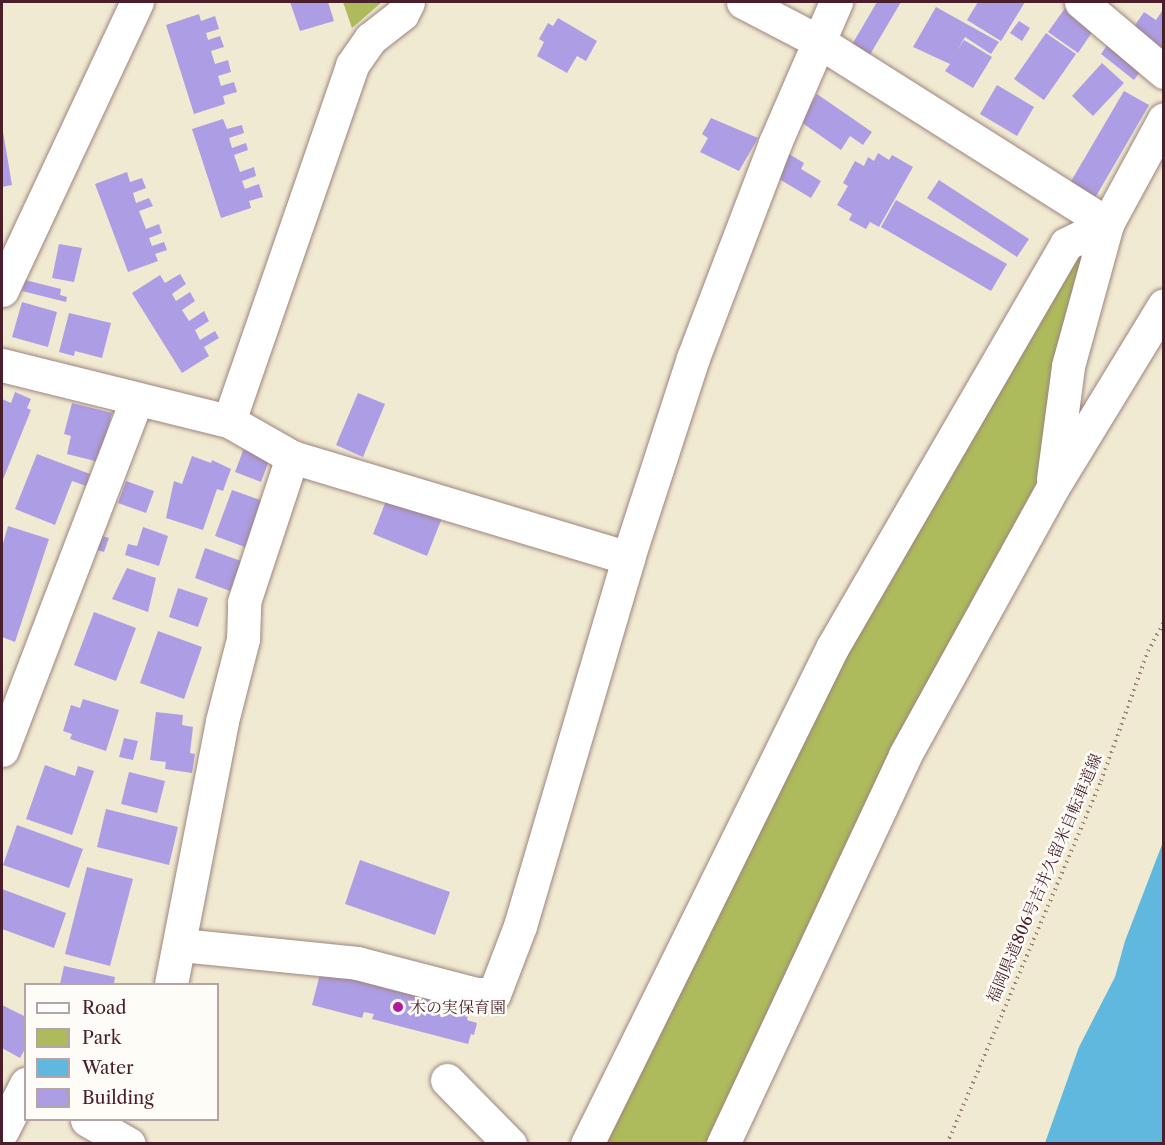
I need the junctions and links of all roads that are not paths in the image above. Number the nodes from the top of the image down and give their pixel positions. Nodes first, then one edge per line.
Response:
1 (137, 2) edge
2 (408, 2) edge
3 (743, 2) edge
4 (836, 2) edge
5 (1081, 2) edge
6 (818, 42) junction
7 (1164, 72) edge
8 (1164, 119) edge
9 (1107, 224) junction
10 (2, 290) edge
11 (1164, 305) edge
12 (2, 365) edge
13 (137, 399) junction
14 (229, 421) junction
15 (292, 457) junction
16 (1053, 487) junction
17 (628, 558) junction
18 (2, 750) edge
19 (181, 945) junction
20 (171, 983) edge
21 (2, 1071) edge
22 (447, 1080) dead end
23 (24, 1082) edge
24 (24, 1087) edge
25 (2, 1131) edge
26 (510, 1143) edge
27 (587, 1143) edge
28 (723, 1143) edge

1 - 10 street
2 - 14 street
3 - 6 street
4 - 6 street
5 - 7 street
6 - 9 street
6 - 17 street
8 - 9 street
9 - 16 street
9 - 27 street
11 - 16 street
12 - 13 street
13 - 14 street
13 - 18 street
14 - 15 street
15 - 17 street
15 - 19 street
16 - 28 street
17 - 19 street
19 - 20 street
21 - 23 street
22 - 26 street
24 - 25 street

